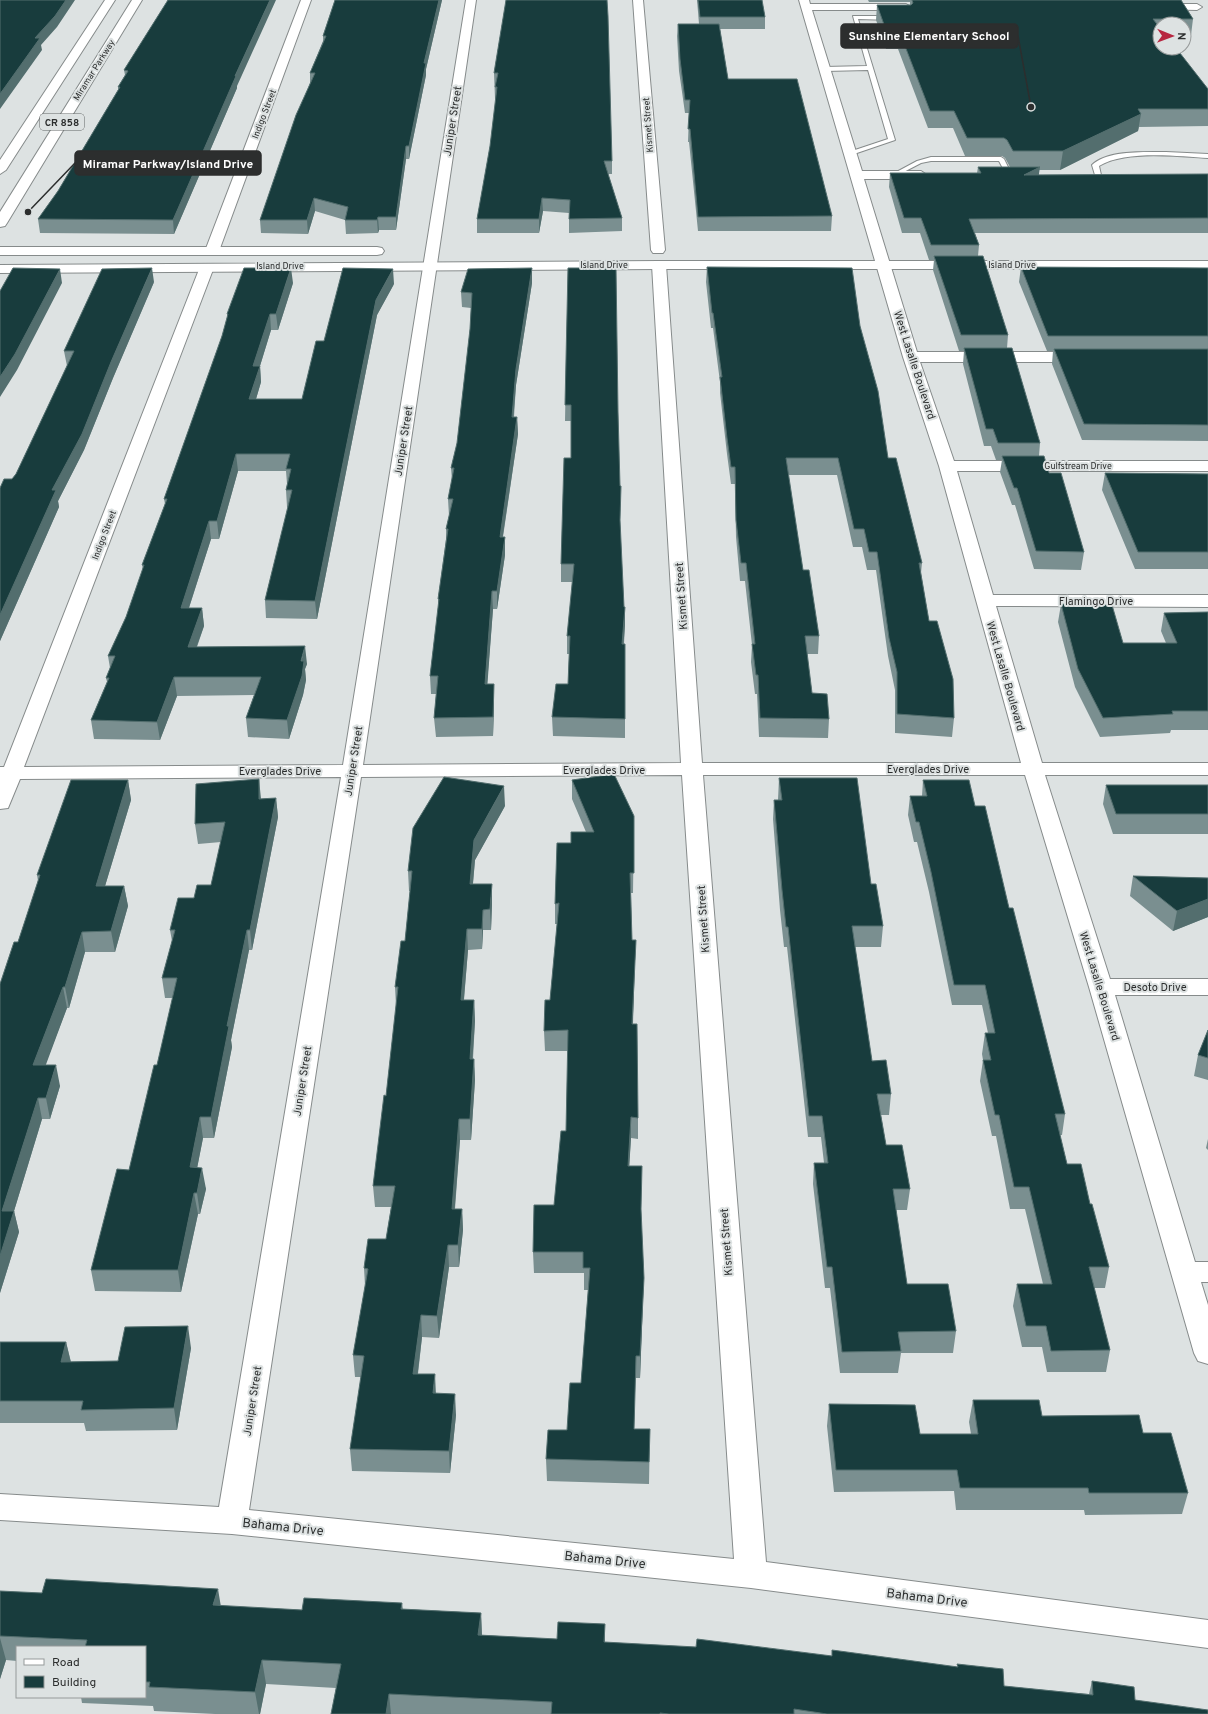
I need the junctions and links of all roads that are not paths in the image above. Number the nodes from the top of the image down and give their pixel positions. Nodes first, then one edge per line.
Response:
1 (110, 0) edge
2 (137, 0) edge
3 (306, 0) edge
4 (471, 0) edge
5 (638, 0) edge
6 (805, 3) edge
7 (1195, 4) edge
8 (920, 7) edge
9 (1150, 7) edge
10 (1204, 16) dead end
11 (900, 18) edge
12 (870, 68) junction
13 (825, 69) junction
14 (851, 153) junction
15 (1208, 156) edge
16 (0, 170) edge
17 (858, 175) junction
18 (894, 175) junction
19 (932, 175) edge
20 (993, 175) edge
21 (1009, 175) junction
22 (1024, 175) edge
23 (1083, 175) edge
24 (1098, 175) junction
25 (1114, 175) edge
26 (0, 223) edge
27 (642, 250) dead end
28 (393, 251) dead end
29 (0, 252) edge
30 (432, 254) junction
31 (663, 255) junction
32 (881, 255) junction
33 (210, 259) junction
34 (1208, 265) edge
35 (0, 269) edge
36 (911, 357) junction
37 (1098, 358) edge
38 (947, 466) junction
39 (1208, 466) edge
40 (984, 600) junction
41 (1208, 601) edge
42 (692, 769) junction
43 (1033, 769) junction
44 (1208, 769) edge
45 (352, 771) junction
46 (6, 773) edge
47 (0, 803) edge
48 (1101, 987) junction
49 (1208, 987) edge
50 (1197, 1272) edge
51 (1208, 1352) edge
52 (0, 1507) edge
53 (232, 1521) junction
54 (751, 1574) junction
55 (1208, 1634) edge

1 - 16 street, CR 858
2 - 26 street, Miramar Parkway / CR 858
3 - 33 street, Indigo Street
4 - 30 street, Juniper Street
5 - 31 street, Kismet Street
6 - 8 street
6 - 13 street, West Lasalle Boulevard
7 - 9 street
7 - 10 street
11 - 12 lane
12 - 13 lane
12 - 14 lane
13 - 14 street, West Lasalle Boulevard
14 - 17 street, West Lasalle Boulevard
15 - 24 lane
17 - 18 street
17 - 32 street, West Lasalle Boulevard
18 - 19 street
18 - 21 lane
20 - 21 street
21 - 22 street
23 - 24 street
24 - 25 street
27 - 31 street, Island Drive
28 - 33 street, Island Drive
29 - 33 street, Island Drive
30 - 31 street, Island Drive
30 - 33 street, Island Drive
30 - 45 street, Juniper Street
31 - 32 street, Island Drive
31 - 42 street, Kismet Street
32 - 34 street, Island Drive
32 - 36 street, West Lasalle Boulevard
33 - 35 street, Island Drive
33 - 46 street, Indigo Street
36 - 37 street
36 - 38 street, West Lasalle Boulevard
38 - 39 street, Gulfstream Drive
38 - 40 street, West Lasalle Boulevard
40 - 41 street, Flamingo Drive
40 - 43 street, West Lasalle Boulevard
42 - 43 street, Everglades Drive
42 - 45 street, Everglades Drive
42 - 54 street, Kismet Street
43 - 44 street, Everglades Drive
43 - 48 street, West Lasalle Boulevard
45 - 46 street, Everglades Drive
45 - 53 street, Juniper Street
46 - 47 street, Indigo Street
48 - 49 street, Desoto Drive
48 - 50 street, West Lasalle Boulevard
50 - 51 street, West Lasalle Boulevard
52 - 53 street, Bahama Drive
53 - 54 street, Bahama Drive
54 - 55 street, Bahama Drive

